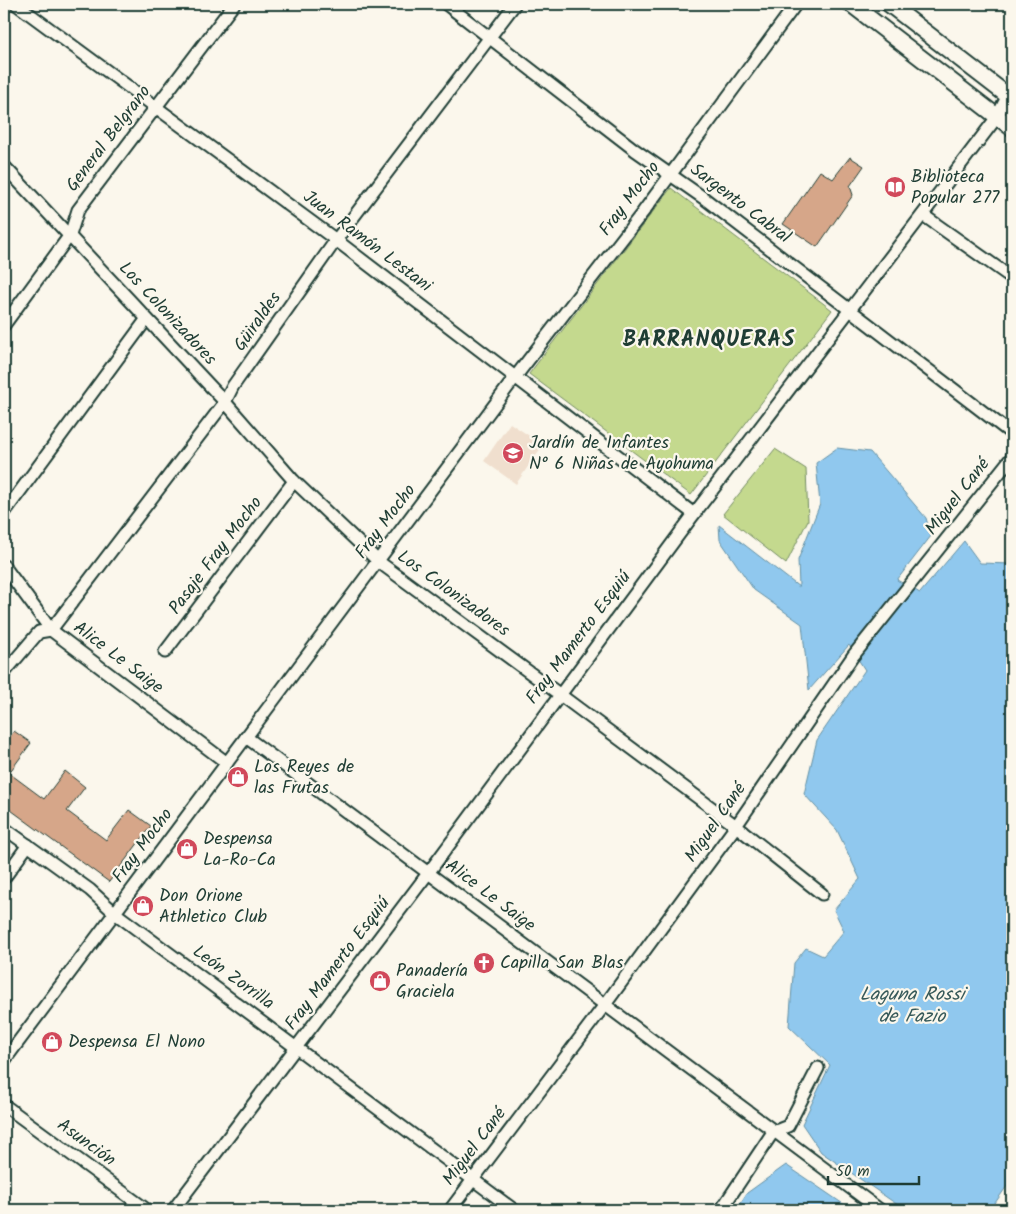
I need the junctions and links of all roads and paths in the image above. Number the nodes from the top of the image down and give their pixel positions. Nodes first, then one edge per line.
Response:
1 (16, 4) edge
2 (234, 4) edge
3 (446, 4) edge
4 (514, 4) edge
5 (796, 4) edge
6 (851, 4) edge
7 (889, 4) edge
8 (490, 37) junction
9 (1010, 94) edge
10 (154, 107) junction
11 (997, 117) junction
12 (1012, 128) edge
13 (4, 166) edge
14 (670, 174) junction
15 (923, 215) junction
16 (70, 235) junction
17 (336, 240) junction
18 (1012, 278) edge
19 (850, 310) junction
20 (146, 320) junction
21 (4, 325) edge
22 (516, 376) junction
23 (225, 402) junction
24 (1012, 434) edge
25 (1012, 456) edge
26 (294, 480) junction
27 (4, 513) edge
28 (694, 514) junction
29 (379, 562) junction
30 (4, 566) edge
31 (52, 630) junction
32 (165, 652) dead end
33 (4, 673) edge
34 (559, 694) junction
35 (246, 737) junction
36 (227, 763) junction
37 (736, 826) junction
38 (4, 828) edge
39 (28, 845) junction
40 (429, 872) junction
41 (4, 878) edge
42 (822, 894) dead end
43 (115, 913) junction
44 (604, 1006) junction
45 (298, 1047) junction
46 (4, 1061) edge
47 (818, 1068) dead end
48 (4, 1105) edge
49 (773, 1132) junction
50 (473, 1179) junction
51 (147, 1210) edge
52 (173, 1210) edge
53 (450, 1210) edge
54 (514, 1210) edge
55 (720, 1210) edge
56 (880, 1210) edge

1 - 10 street, Juan Ramón Lestani
2 - 10 street, General Belgrano
3 - 8 street, Sargento Cabral
4 - 8 street, Güiraldes
5 - 14 street, Fray Mocho
6 - 11 main road
7 - 9 main road
8 - 14 street, Sargento Cabral
8 - 17 street, Güiraldes
9 - 11 street, Fray Mamerto Esquiú
10 - 16 street, General Belgrano
10 - 17 street, Juan Ramón Lestani
11 - 12 main road
11 - 15 street, Fray Mamerto Esquiú
13 - 16 street, Los Colonizadores
14 - 19 street, Sargento Cabral
14 - 22 street, Fray Mocho
15 - 18 street
15 - 19 street, Fray Mamerto Esquiú
16 - 20 street, Los Colonizadores
16 - 21 street, General Belgrano
17 - 22 street, Juan Ramón Lestani
17 - 23 street, Güiraldes
19 - 24 street, Sargento Cabral
19 - 28 street, Fray Mamerto Esquiú
20 - 23 street, Los Colonizadores
20 - 27 street
22 - 28 street, Juan Ramón Lestani
22 - 29 street, Fray Mocho
23 - 26 street, Los Colonizadores
23 - 31 street, Güiraldes
25 - 37 street, Miguel Cané
26 - 29 street, Los Colonizadores
26 - 32 street, Pasaje Fray Mocho
28 - 34 street, Fray Mamerto Esquiú
29 - 34 street, Los Colonizadores
29 - 35 street, Fray Mocho
30 - 31 street, Alice Le Saige
31 - 33 street, Güiraldes
31 - 36 street, Alice Le Saige
34 - 37 street, Los Colonizadores
34 - 40 street, Fray Mamerto Esquiú
35 - 36 street, Fray Mocho
35 - 40 street, Alice Le Saige
36 - 43 street, Fray Mocho
37 - 42 street, Los Colonizadores
37 - 44 street, Miguel Cané
38 - 39 street, León Zorrilla
39 - 41 street
39 - 43 street, León Zorrilla
40 - 44 street, Alice Le Saige
40 - 45 street, Fray Mamerto Esquiú
43 - 45 street, León Zorrilla
43 - 46 street, Fray Mocho
44 - 49 street, Alice Le Saige
44 - 50 street, Miguel Cané
45 - 50 street, León Zorrilla
45 - 52 street, Fray Mamerto Esquiú
47 - 49 street
48 - 51 street, Asunción
49 - 55 street
49 - 56 street, Alice Le Saige
50 - 53 street, Miguel Cané
50 - 54 street, León Zorrilla

